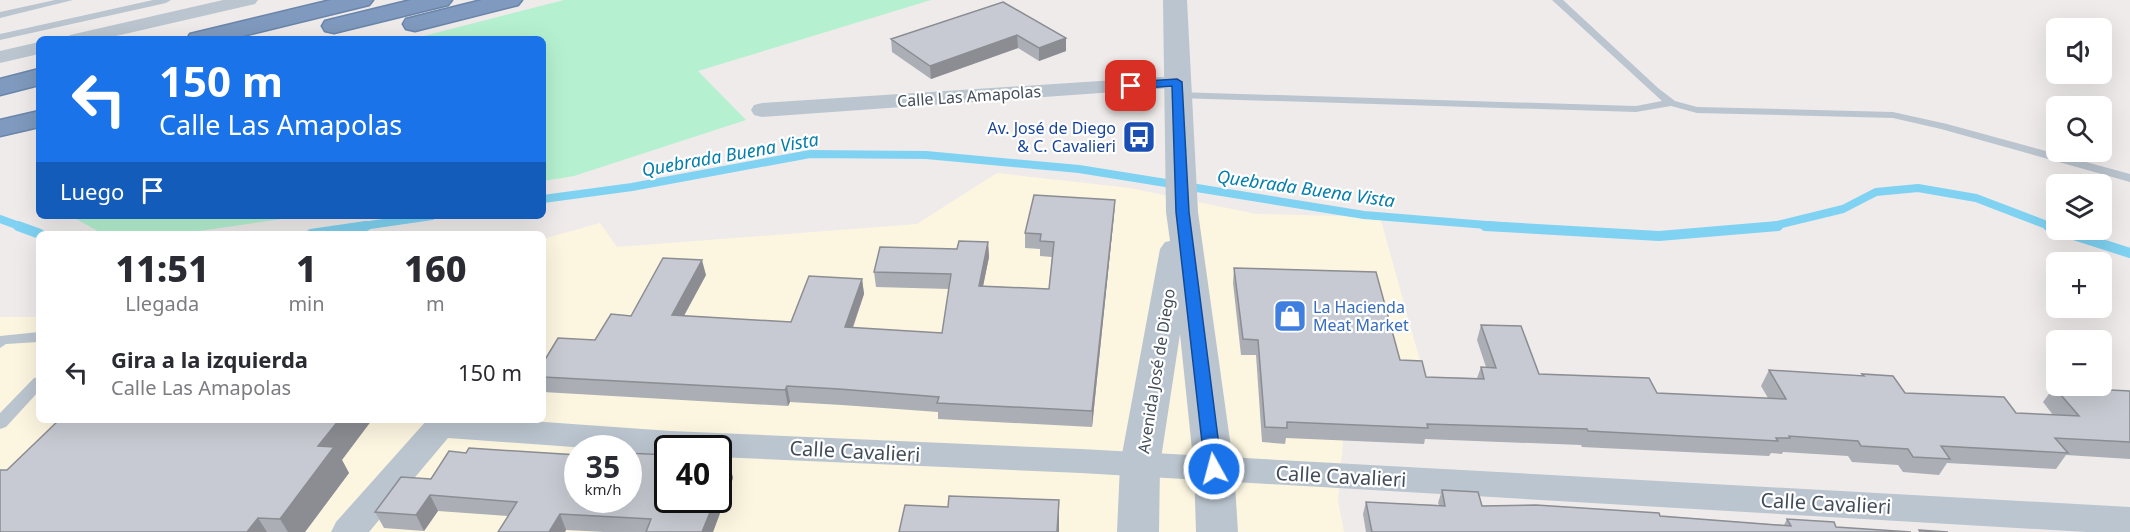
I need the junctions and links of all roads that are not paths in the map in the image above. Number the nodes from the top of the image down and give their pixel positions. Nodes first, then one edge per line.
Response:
1 (68, 0) edge
2 (166, 0) edge
3 (361, 0) edge
4 (440, 0) edge
5 (510, 0) edge
6 (1175, 0) edge
7 (1557, 0) edge
8 (235, 1) edge
9 (14, 4) dead end
10 (0, 14) edge
11 (89, 36) edge
12 (211, 36) edge
13 (293, 36) edge
14 (368, 36) edge
15 (0, 38) edge
16 (36, 49) edge
17 (0, 57) edge
18 (36, 78) edge
19 (0, 87) edge
20 (1177, 88) junction
21 (36, 99) edge
22 (1671, 103) junction
23 (0, 108) edge
24 (762, 110) dead end
25 (36, 120) edge
26 (0, 129) edge
27 (2130, 178) edge
28 (1182, 212) junction
29 (36, 337) edge
30 (1, 340) edge
31 (36, 386) edge
32 (0, 423) edge
33 (443, 423) edge
34 (1140, 465) junction
35 (1214, 469) junction
36 (2130, 521) edge
37 (348, 532) edge
38 (1138, 532) edge
39 (1217, 532) edge

1 - 10 lane
2 - 15 lane
3 - 12 highway
4 - 13 highway
5 - 14 highway
6 - 20 street, Avenida José de Diego
7 - 22 lane
8 - 11 street
9 - 10 lane
16 - 17 street
18 - 19 highway
20 - 22 lane
20 - 24 street, Calle Las Amapolas
20 - 28 street, Avenida José de Diego
21 - 23 highway
22 - 27 lane
25 - 26 highway
28 - 34 street, Avenida José de Diego
28 - 35 street, Avenida José de Diego
29 - 30 lane
31 - 32 lane
33 - 34 street, Calle Cavalieri
33 - 37 street, Calle Cavalieri
34 - 35 street, Calle Cavalieri
34 - 38 street, Avenida José de Diego
35 - 36 street, Calle Cavalieri
35 - 39 street, Avenida José de Diego

